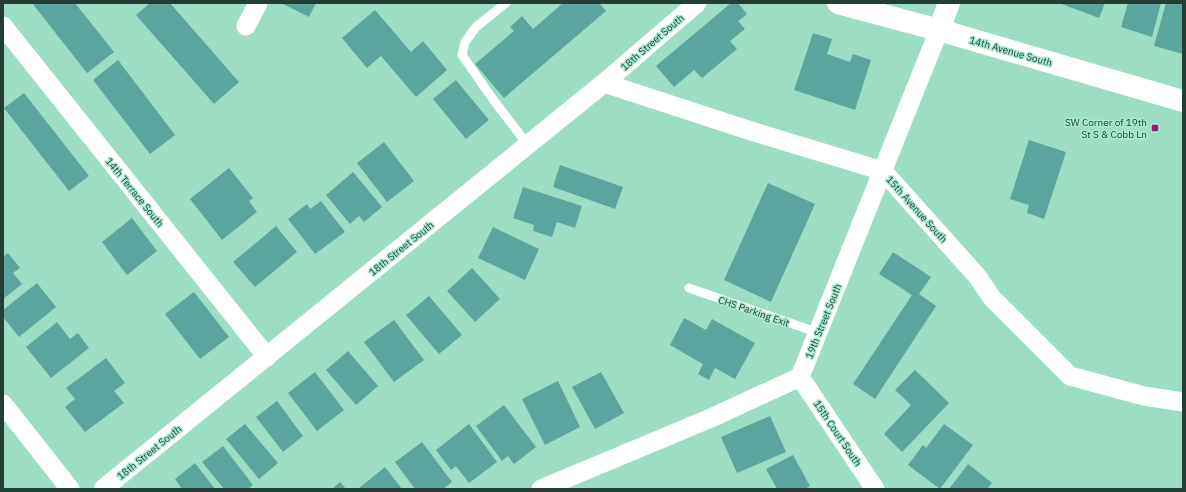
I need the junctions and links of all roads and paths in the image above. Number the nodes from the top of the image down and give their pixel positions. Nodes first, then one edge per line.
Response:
1 (258, 3) edge
2 (506, 3) edge
3 (697, 3) edge
4 (838, 3) edge
5 (949, 3) edge
6 (3, 26) edge
7 (246, 26) dead end
8 (939, 30) junction
9 (604, 83) junction
10 (1183, 101) edge
11 (527, 144) junction
12 (883, 171) junction
13 (689, 288) dead end
14 (819, 333) junction
15 (267, 357) junction
16 (800, 377) junction
17 (1183, 402) edge
18 (3, 404) edge
19 (70, 489) edge
20 (103, 489) edge
21 (541, 489) edge
22 (875, 489) edge

1 - 7 street
2 - 11 lane
3 - 9 street, 18th Street South
4 - 8 street, 14th Avenue South
5 - 8 street, 19th Street South
6 - 15 street, 14th Terrace South
8 - 10 street, 14th Avenue South
8 - 12 street, 19th Street South
9 - 11 street, 18th Street South
9 - 12 street, 15th Avenue South
11 - 15 street, 18th Street South
12 - 14 street, 19th Street South
12 - 17 street, 15th Avenue South
13 - 14 lane, CHS Parking Exit
14 - 16 street, 19th Street South
15 - 20 street, 18th Street South
16 - 21 street
16 - 22 street, 15th Court South
18 - 19 street

